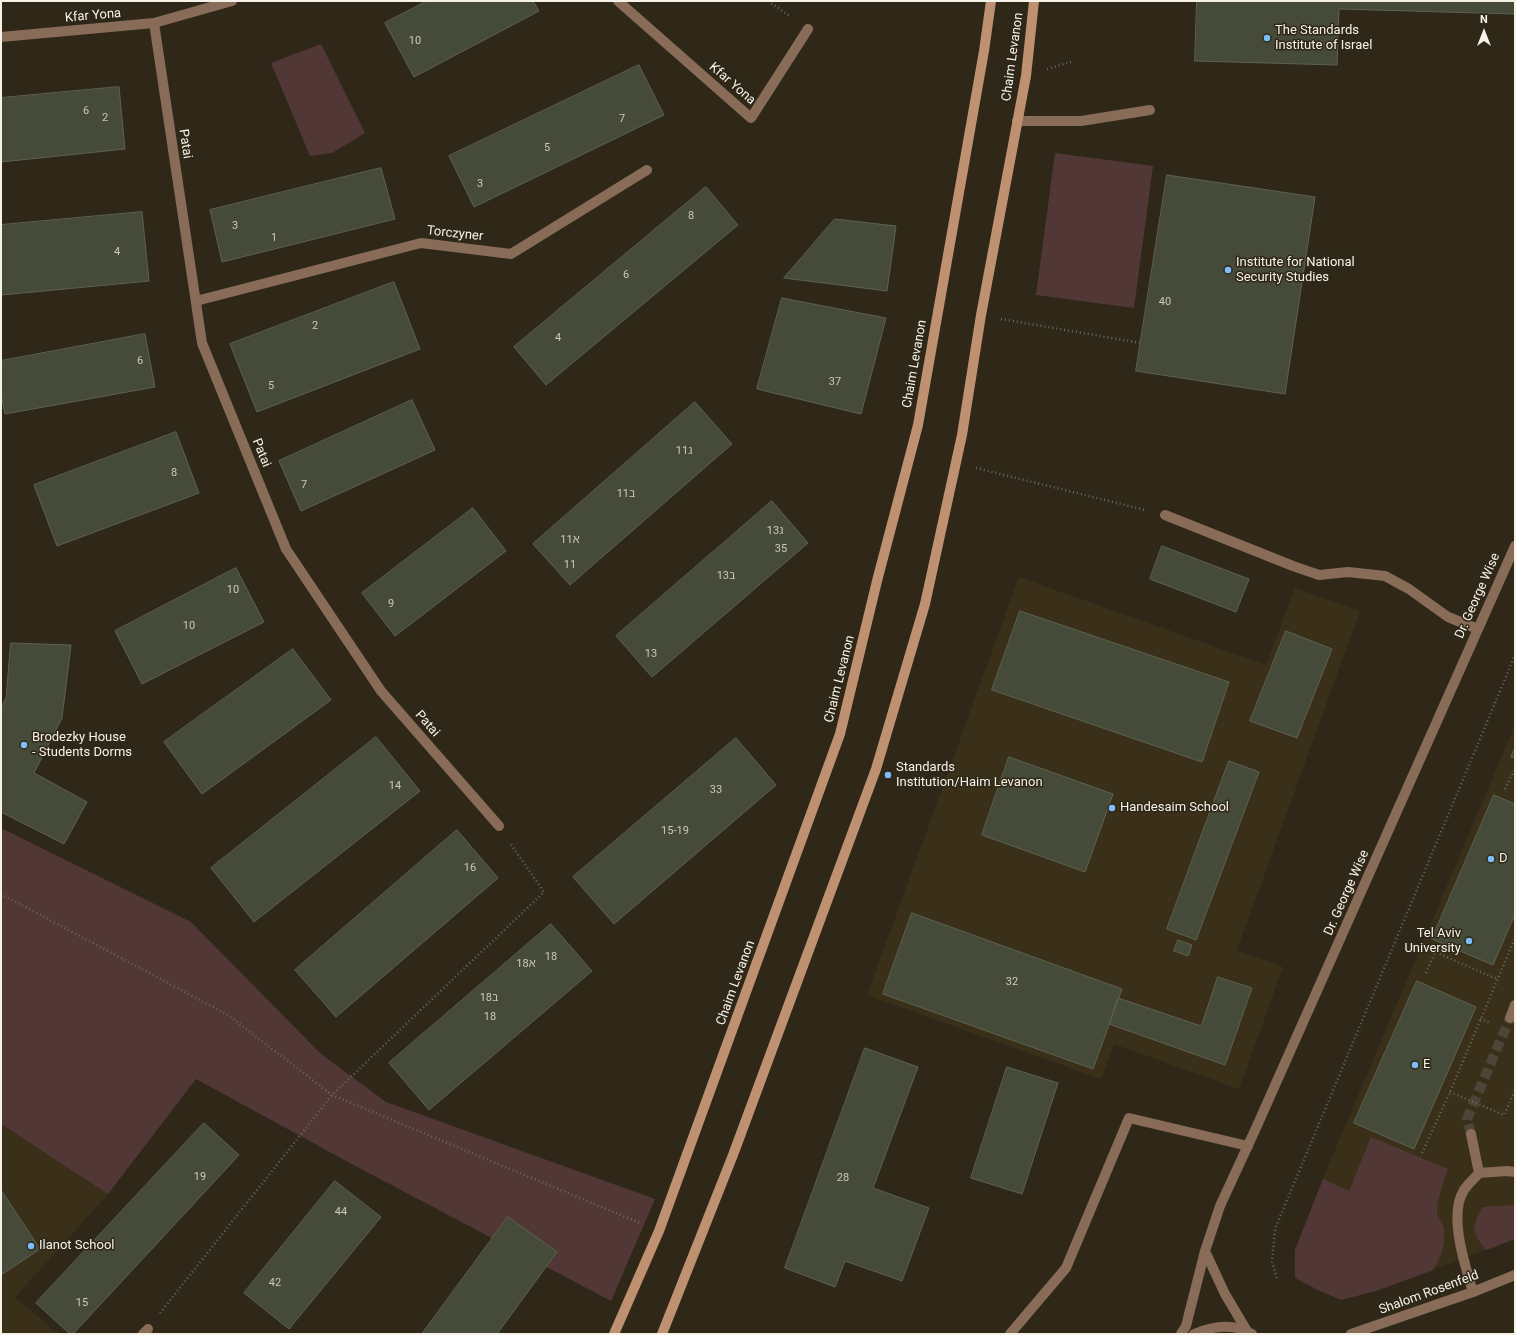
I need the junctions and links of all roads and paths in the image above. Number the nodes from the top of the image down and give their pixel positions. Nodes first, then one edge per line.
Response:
1 (232, 1) edge
2 (618, 1) edge
3 (768, 1) edge
4 (991, 1) edge
5 (1034, 1) edge
6 (154, 23) junction
7 (808, 29) joint
8 (1, 37) edge
9 (1150, 110) dead end
10 (1017, 121) junction
11 (647, 170) dead end
12 (196, 301) junction
13 (981, 315) junction
14 (1141, 343) dead end
15 (956, 463) junction
16 (1165, 515) joint
17 (1515, 546) edge
18 (1478, 629) junction
19 (1515, 655) edge
20 (1515, 771) edge
21 (1505, 789) dead end
22 (499, 826) joint
23 (1, 894) edge
24 (1515, 938) edge
25 (1426, 973) dead end
26 (1497, 979) junction
27 (1515, 1005) edge
28 (1510, 1018) tunnel mouth
29 (1515, 1090) edge
30 (1450, 1092) junction
31 (332, 1095) junction
32 (1471, 1134) tunnel mouth
33 (1248, 1146) junction
34 (1422, 1153) dead end
35 (1515, 1172) edge
36 (1479, 1173) junction
37 (659, 1231) junction
38 (1205, 1251) junction
39 (1515, 1275) edge
40 (1277, 1278) dead end
41 (1473, 1292) junction
42 (665, 1331) edge
43 (145, 1332) edge
44 (1250, 1332) edge
45 (614, 1334) edge
46 (1010, 1334) edge
47 (1182, 1334) edge
48 (1194, 1334) edge
49 (1351, 1334) edge

1 - 6 street, Kfar Yona
2 - 7 street, Kfar Yona
3 - 7 path
4 - 37 main road, Chaim Levanon
5 - 10 main road, Chaim Levanon
6 - 8 street, Kfar Yona
6 - 12 street, Patai
9 - 10 street
10 - 13 main road, Chaim Levanon
11 - 12 street, Torczyner
12 - 22 street, Patai
13 - 14 path
13 - 15 main road, Chaim Levanon
15 - 16 path
15 - 42 main road, Chaim Levanon
16 - 18 street
17 - 18 street, Dr. George Wise
18 - 33 street, Dr. George Wise
19 - 40 path
20 - 21 path
22 - 31 path
23 - 31 path
24 - 26 path
25 - 26 path
26 - 30 path
27 - 28 street
29 - 30 path
30 - 34 path
31 - 37 path
31 - 43 path
32 - 36 street
33 - 38 street, Dr. George Wise
33 - 46 street
35 - 36 street
36 - 41 street
37 - 45 main road, Chaim Levanon
38 - 44 street
38 - 47 street, Dr. George Wise
39 - 41 street, Shalom Rosenfeld
41 - 49 street, Shalom Rosenfeld
44 - 48 street

